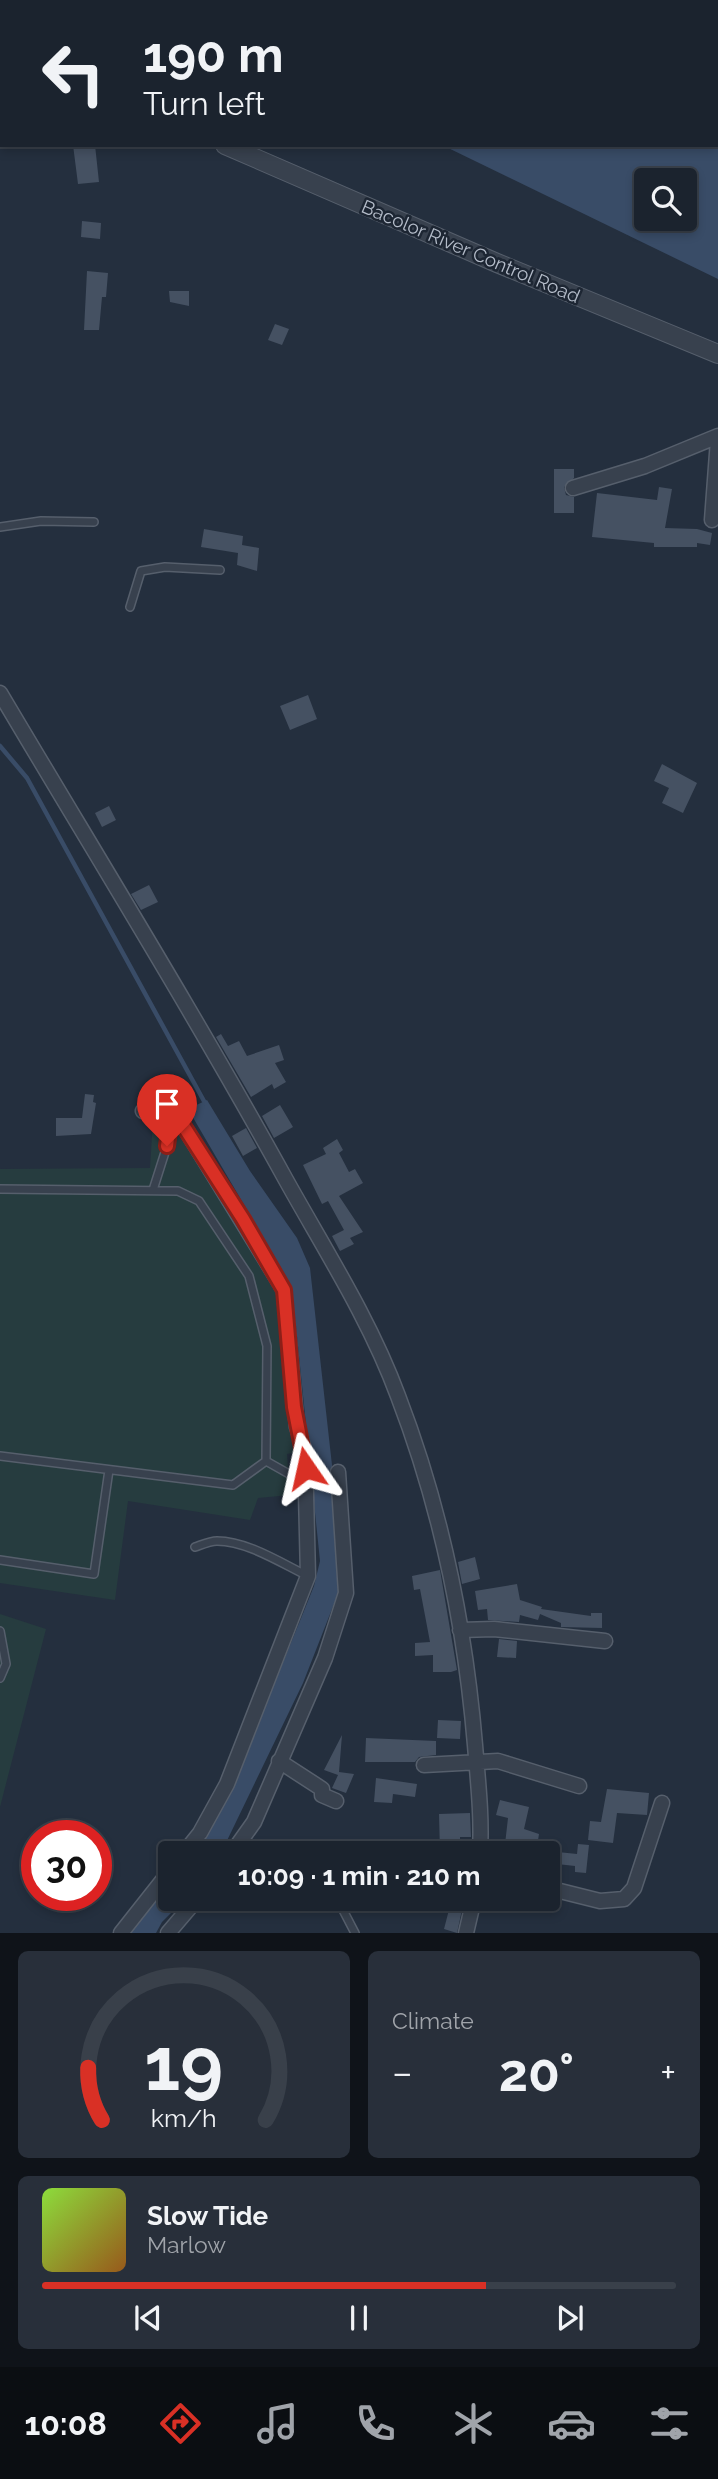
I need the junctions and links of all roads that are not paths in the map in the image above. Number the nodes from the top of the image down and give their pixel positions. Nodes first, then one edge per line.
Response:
1 (230, 147) edge
2 (718, 354) edge
3 (718, 438) edge
4 (573, 488) dead end
5 (712, 520) dead end
6 (94, 522) dead end
7 (0, 527) edge
8 (220, 570) dead end
9 (130, 607) dead end
10 (0, 693) edge
11 (172, 1108) junction
12 (144, 1111) dead end
13 (0, 1189) edge
14 (153, 1190) junction
15 (0, 1456) edge
16 (266, 1461) junction
17 (109, 1469) junction
18 (338, 1472) dead end
19 (307, 1485) junction
20 (195, 1548) dead end
21 (0, 1560) edge
22 (308, 1576) junction
23 (460, 1630) junction
24 (0, 1631) edge
25 (605, 1641) dead end
26 (0, 1678) edge
27 (279, 1760) junction
28 (476, 1760) junction
29 (424, 1765) dead end
30 (579, 1786) dead end
31 (336, 1801) dead end
32 (662, 1803) dead end
33 (194, 1841) edge
34 (241, 1841) edge
35 (481, 1841) edge
36 (158, 1886) edge
37 (560, 1891) edge
38 (187, 1911) edge
39 (344, 1911) edge
40 (472, 1911) edge
41 (121, 1933) edge
42 (168, 1933) edge
43 (355, 1933) edge
44 (467, 1933) edge

1 - 2 street, Bacolor River Control Road
3 - 4 street
3 - 5 street
6 - 7 lane
8 - 9 lane
10 - 23 street
11 - 12 street
11 - 14 lane
11 - 19 street
13 - 14 lane
14 - 16 lane
15 - 17 lane
16 - 17 lane
16 - 19 lane
17 - 21 lane
18 - 27 street
19 - 22 street
20 - 22 lane
22 - 33 street
23 - 25 street
23 - 28 street
24 - 26 lane
27 - 31 street
27 - 34 street
28 - 29 street
28 - 30 street
28 - 35 street
32 - 37 street
36 - 41 street
38 - 42 street
39 - 43 lane
40 - 44 street

